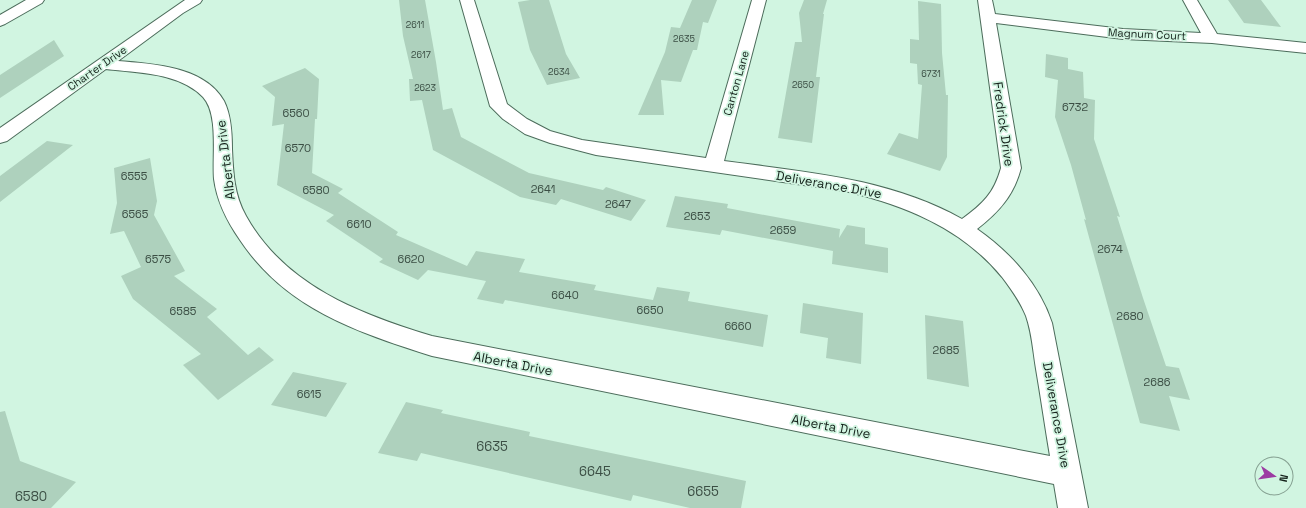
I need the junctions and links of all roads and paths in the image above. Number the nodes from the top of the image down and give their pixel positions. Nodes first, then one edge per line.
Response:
1 (37, 0) edge
2 (195, 0) edge
3 (467, 0) edge
4 (759, 0) edge
5 (985, 0) edge
6 (1190, 0) edge
7 (988, 18) junction
8 (0, 21) edge
9 (1212, 38) junction
10 (1306, 48) edge
11 (104, 64) junction
12 (0, 137) edge
13 (713, 166) junction
14 (963, 228) junction
15 (1067, 473) junction
16 (1073, 508) edge

1 - 8 street
2 - 11 street, Charter Drive
3 - 13 street, Deliverance Drive
4 - 13 street, Canton Lane
5 - 7 street, Fredrick Drive
6 - 9 street
7 - 9 street, Magnum Court
7 - 14 street, Fredrick Drive
9 - 10 street, Magnum Court
11 - 12 street, Charter Drive
11 - 15 street, Alberta Drive
13 - 14 street, Deliverance Drive
14 - 15 street, Deliverance Drive
15 - 16 street, Deliverance Drive

